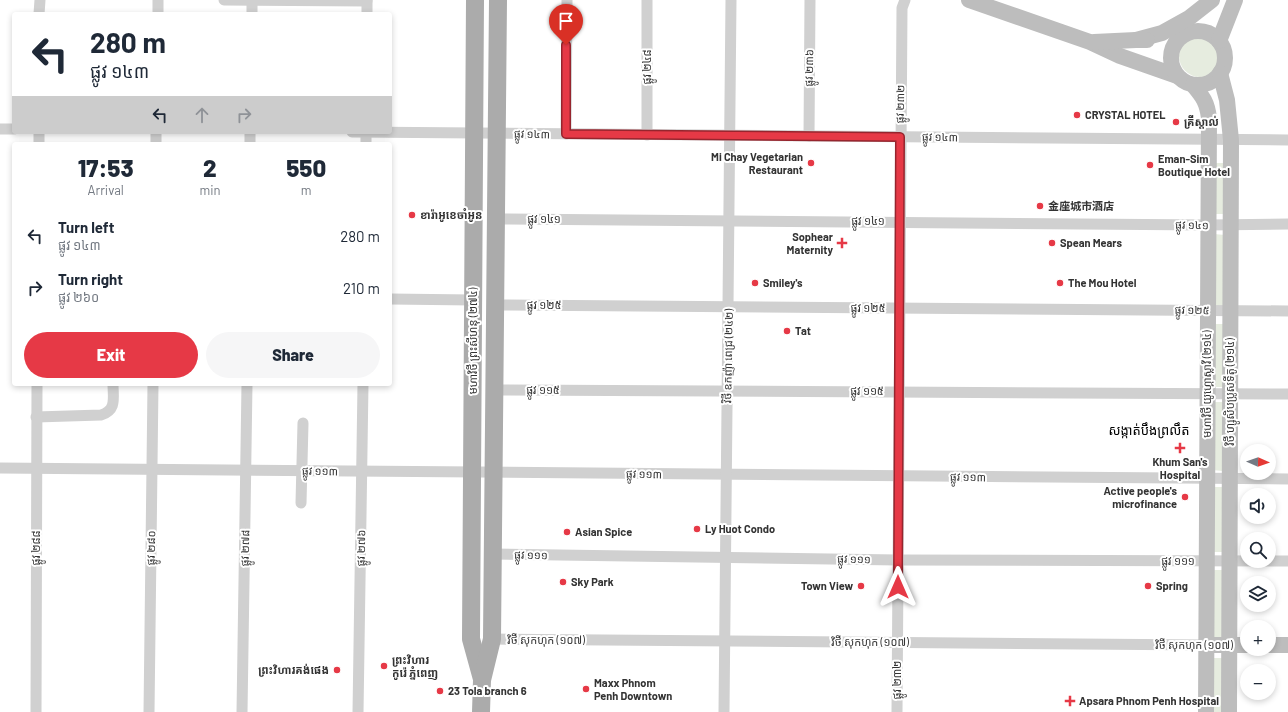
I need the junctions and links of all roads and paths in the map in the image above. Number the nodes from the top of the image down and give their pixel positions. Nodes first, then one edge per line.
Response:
1 (40, 0) edge
2 (158, 0) edge
3 (224, 0) edge
4 (252, 0) edge
5 (368, 0) edge
6 (475, 0) edge
7 (498, 0) edge
8 (567, 0) edge
9 (647, 0) edge
10 (731, 0) edge
11 (810, 0) edge
12 (904, 0) edge
13 (969, 0) edge
14 (1212, 0) edge
15 (1218, 0) edge
16 (1235, 0) edge
17 (40, 12) edge
18 (158, 12) edge
19 (252, 12) edge
20 (367, 12) edge
21 (1194, 31) junction
22 (1136, 40) junction
23 (1219, 41) junction
24 (1090, 42) junction
25 (1176, 43) junction
26 (1220, 73) junction
27 (1177, 76) junction
28 (1193, 85) junction
29 (0, 129) edge
30 (12, 129) edge
31 (392, 132) edge
32 (474, 133) junction
33 (496, 133) junction
34 (566, 134) junction
35 (648, 135) junction
36 (730, 136) junction
37 (809, 136) junction
38 (900, 137) junction
39 (1209, 140) junction
40 (1231, 140) junction
41 (1288, 140) edge
42 (496, 219) junction
43 (729, 220) junction
44 (900, 222) junction
45 (1288, 224) edge
46 (1208, 225) junction
47 (1231, 225) junction
48 (392, 299) edge
49 (473, 300) junction
50 (495, 305) junction
51 (728, 307) junction
52 (899, 308) junction
53 (1208, 310) junction
54 (1230, 310) junction
55 (1288, 311) edge
56 (37, 386) edge
57 (113, 386) edge
58 (153, 386) edge
59 (247, 386) edge
60 (363, 386) edge
61 (494, 390) junction
62 (728, 390) junction
63 (899, 391) junction
64 (1207, 394) junction
65 (1230, 394) junction
66 (1288, 394) edge
67 (36, 417) junction
68 (303, 423) dead end
69 (0, 468) edge
70 (36, 468) junction
71 (152, 469) junction
72 (246, 470) junction
73 (302, 471) junction
74 (362, 471) junction
75 (472, 472) junction
76 (494, 472) junction
77 (727, 475) junction
78 (898, 476) junction
79 (1207, 479) junction
80 (1230, 479) junction
81 (1288, 479) edge
82 (301, 503) dead end
83 (493, 554) junction
84 (726, 557) junction
85 (898, 560) junction
86 (1207, 561) junction
87 (1230, 561) junction
88 (1288, 561) edge
89 (492, 639) junction
90 (725, 641) junction
91 (897, 642) junction
92 (1206, 645) junction
93 (1229, 645) junction
94 (1240, 645) edge
95 (1276, 645) edge
96 (1288, 645) edge
97 (482, 680) junction
98 (36, 712) edge
99 (149, 712) edge
100 (242, 712) edge
101 (358, 712) edge
102 (481, 712) edge
103 (724, 712) edge
104 (897, 712) edge
105 (1206, 712) edge
106 (1229, 712) edge

1 - 17 street
2 - 18 street
3 - 4 street
4 - 5 street
4 - 19 street
5 - 20 street
6 - 32 main road, មហាវិថី ព្រះសីហនុ (២៧៤)
7 - 33 main road, មហាវិថី ព្រះសីហនុ (២៧៤)
8 - 34 street
9 - 35 street, ផ្លូវ ២៤៨
10 - 36 street, វិថី ឧកញ៉ា ពេជ្រ (២៤២)
11 - 37 street, ផ្លូវ ២៣៦
12 - 38 street, ផ្លូវ ២៣២
13 - 24 street
14 - 22 street
15 - 21 street
16 - 23 street
21 - 23 street
21 - 25 street
22 - 24 street
22 - 25 street
23 - 26 street
24 - 27 street
25 - 27 street
26 - 28 street
26 - 40 street, វិថី ហ្សូសិបប្រូសទីតូ (២១៤)
27 - 28 street
28 - 39 street, មហាវិថី យូហ្គោស្លាវី (២១៤)
29 - 30 street
31 - 32 street, ផ្លូវ ១៤៣
32 - 33 street, ផ្លូវ ១៤៣
32 - 49 main road, មហាវិថី ព្រះសីហនុ (២៧៤)
33 - 34 street, ផ្លូវ ១៤៣
33 - 42 main road, មហាវិថី ព្រះសីហនុ (២៧៤)
34 - 35 street, ផ្លូវ ១៤៣
35 - 36 street, ផ្លូវ ១៤៣
36 - 37 street, ផ្លូវ ១៤៣
36 - 43 street, វិថី ឧកញ៉ា ពេជ្រ (២៤២)
37 - 38 street, ផ្លូវ ១៤៣
38 - 39 street, ផ្លូវ ១៤៣
38 - 44 street, ផ្លូវ ២៣២
39 - 40 street, ផ្លូវ ១៤៣
39 - 46 street, មហាវិថី យូហ្គោស្លាវី (២១៤)
40 - 41 street, ផ្លូវ ១៤៣
40 - 47 street, វិថី ហ្សូសិបប្រូសទីតូ (២១៤)
42 - 43 street, ផ្លូវ ១៤១
42 - 50 main road, មហាវិថី ព្រះសីហនុ (២៧៤)
43 - 44 street, ផ្លូវ ១៤១
43 - 51 street, វិថី ឧកញ៉ា ពេជ្រ (២៤២)
44 - 46 street, ផ្លូវ ១៤១
44 - 52 street, ផ្លូវ ២៣២
45 - 47 street, ផ្លូវ ១៤១
46 - 47 street, ផ្លូវ ១៤១
46 - 53 street, មហាវិថី យូហ្គោស្លាវី (២១៤)
47 - 54 street, វិថី ហ្សូសិបប្រូសទីតូ (២១៤)
48 - 49 street
49 - 75 main road, មហាវិថី ព្រះសីហនុ (២៧៤)
50 - 51 street, ផ្លូវ ១២៥
50 - 61 main road, មហាវិថី ព្រះសីហនុ (២៧៤)
51 - 52 street, ផ្លូវ ១២៥
51 - 62 street, វិថី ឧកញ៉ា ពេជ្រ (២៤២)
52 - 53 street, ផ្លូវ ១២៥
52 - 63 street, ផ្លូវ ២៣២
53 - 54 street, ផ្លូវ ១២៥
53 - 64 street, មហាវិថី យូហ្គោស្លាវី (២១៤)
54 - 55 street, ផ្លូវ ១២៥
54 - 65 street, វិថី ហ្សូសិបប្រូសទីតូ (២១៤)
56 - 67 street, ផ្លូវ ២៨៨
57 - 67 street
58 - 71 street, ផ្លូវ ២៨០
59 - 72 street, ផ្លូវ ២៧៨
60 - 74 street, ផ្លូវ ២៧៦
61 - 62 street, ផ្លូវ ១១៥
61 - 76 main road, មហាវិថី ព្រះសីហនុ (២៧៤)
62 - 63 street, ផ្លូវ ១១៥
62 - 77 street, វិថី ឧកញ៉ា ពេជ្រ (២៤២)
63 - 64 street, ផ្លូវ ១១៥
63 - 78 street, ផ្លូវ ២៣២
64 - 65 street, ផ្លូវ ១១៥
64 - 79 street, មហាវិថី យូហ្គោស្លាវី (២១៤)
65 - 66 street, ផ្លូវ ១១៥
65 - 80 street, វិថី ហ្សូសិបប្រូសទីតូ (២១៤)
67 - 70 street, ផ្លូវ ២៨៨
68 - 73 street
69 - 70 street, ផ្លូវ ១១៣
70 - 71 street, ផ្លូវ ១១៣
70 - 98 street, ផ្លូវ ២៨៨
71 - 72 street, ផ្លូវ ១១៣
71 - 99 street, ផ្លូវ ២៨០
72 - 73 street, ផ្លូវ ១១៣
72 - 100 street, ផ្លូវ ២៧៨
73 - 74 street, ផ្លូវ ១១៣
73 - 82 street
74 - 75 street, ផ្លូវ ១១៣
74 - 101 street, ផ្លូវ ២៧៦
75 - 76 street, ផ្លូវ ១១៣
75 - 97 main road, មហាវិថី ព្រះសីហនុ (២៧៤)
76 - 77 street, ផ្លូវ ១១៣
76 - 83 main road, មហាវិថី ព្រះសីហនុ (២៧៤)
77 - 78 street, ផ្លូវ ១១៣
77 - 84 street, វិថី ឧកញ៉ា ពេជ្រ (២៤២)
78 - 79 street, ផ្លូវ ១១៣
78 - 85 street, ផ្លូវ ២៣២
79 - 80 street, ផ្លូវ ១១៣
79 - 86 street, មហាវិថី យូហ្គោស្លាវី (២១៤)
80 - 81 street, ផ្លូវ ១១៣
80 - 87 street, វិថី ហ្សូសិបប្រូសទីតូ (២១៤)
83 - 84 street, ផ្លូវ ១១១
83 - 89 main road, មហាវិថី ព្រះសីហនុ (២៧៤)
84 - 85 street, ផ្លូវ ១១១
84 - 90 street, វិថី ឧកញ៉ា ពេជ្រ (២៤២)
85 - 86 street, ផ្លូវ ១១១
85 - 91 street, ផ្លូវ ២៣២
86 - 87 street, ផ្លូវ ១១១
86 - 92 street, មហាវិថី យូហ្គោស្លាវី (២១៤)
87 - 88 street, ផ្លូវ ១១១
87 - 93 street, វិថី ហ្សូសិបប្រូសទីតូ (២១៤)
89 - 90 street, វិថី សុកហុក (១០៧)
89 - 97 main road, មហាវិថី ព្រះសីហនុ (២៧៤)
90 - 91 street, វិថី សុកហុក (១០៧)
90 - 103 street, វិថី ឧកញ៉ា ពេជ្រ (២៤២)
91 - 92 street, វិថី សុកហុក (១០៧)
91 - 104 street, ផ្លូវ ២៣២
92 - 93 street, វិថី សុកហុក (១០៧)
92 - 105 street, មហាវិថី យូហ្គោស្លាវី (២១៤)
93 - 94 street, វិថី សុកហុក (១០៧)
93 - 106 street, វិថី ហ្សូសិបប្រូសទីតូ (២១៤)
95 - 96 street
97 - 102 main road, មហាវិថី ព្រះសីហនុ (២៧៤)

